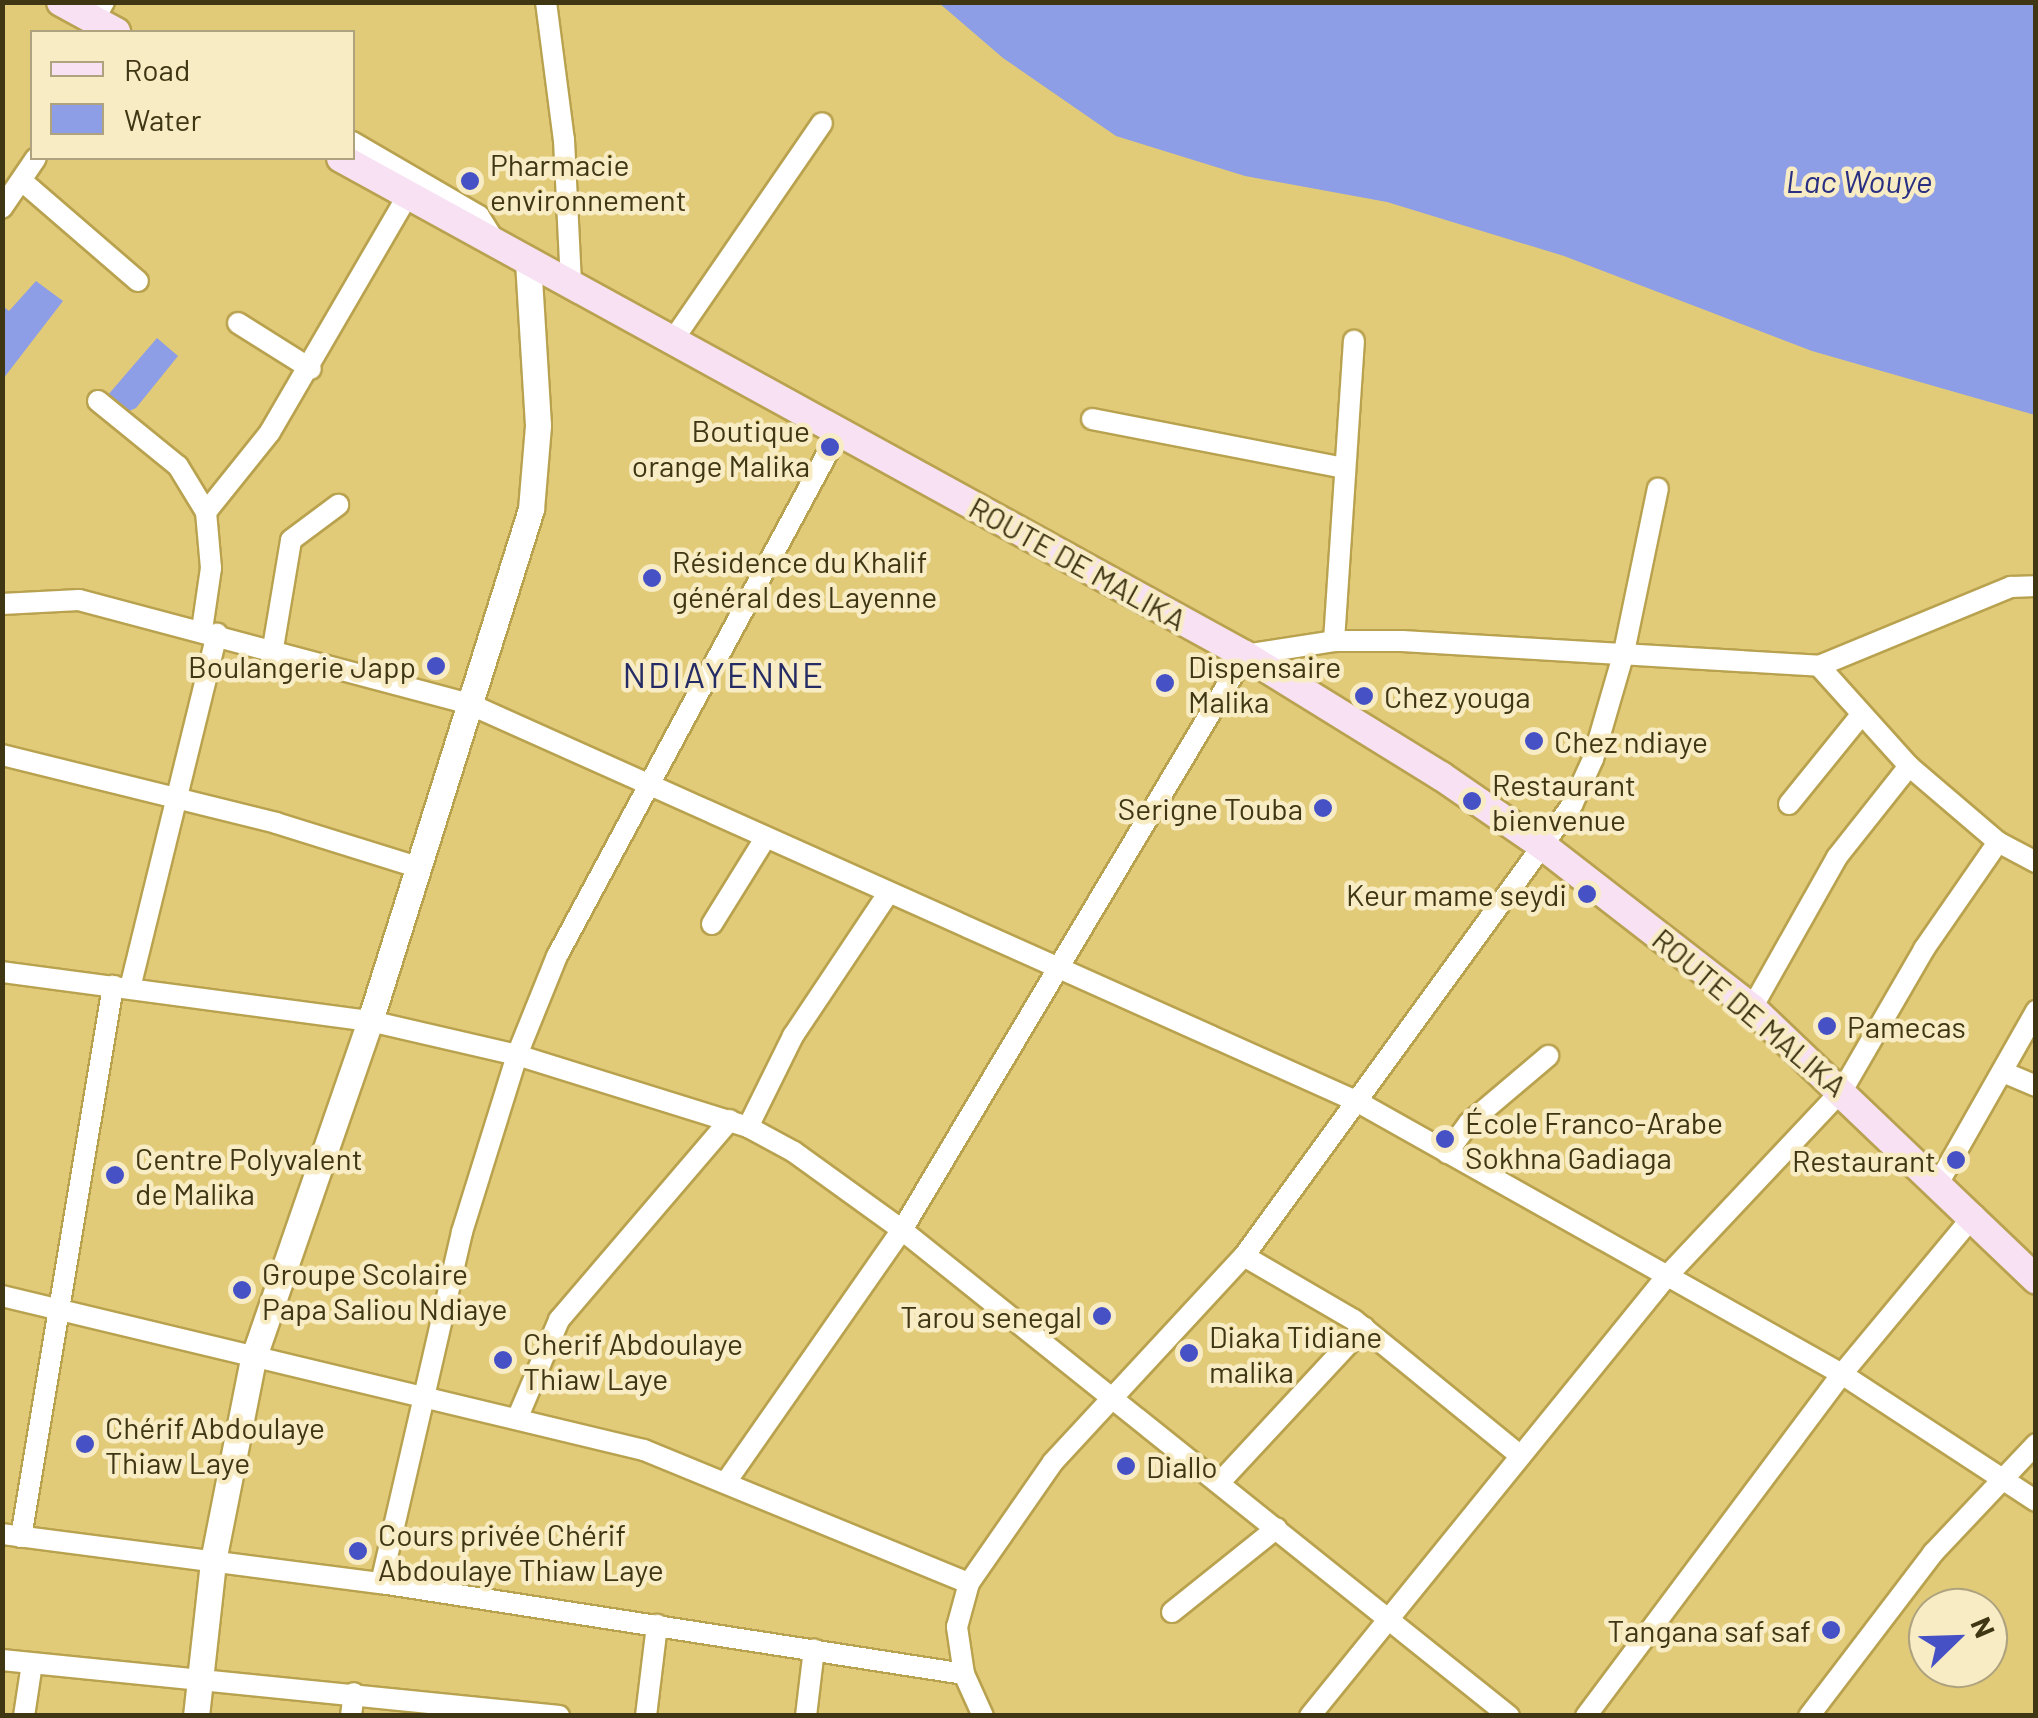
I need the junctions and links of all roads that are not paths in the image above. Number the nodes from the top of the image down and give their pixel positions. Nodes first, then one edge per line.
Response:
1 (60, 2) edge
2 (546, 2) edge
3 (109, 24) edge
4 (822, 123) dead end
5 (355, 144) edge
6 (35, 160) edge
7 (345, 160) edge
8 (22, 181) junction
9 (408, 194) junction
10 (2, 208) edge
11 (496, 243) junction
12 (528, 262) junction
13 (138, 281) dead end
14 (571, 285) junction
15 (238, 323) dead end
16 (672, 340) junction
17 (1354, 341) dead end
18 (310, 370) junction
19 (98, 401) dead end
20 (1092, 420) dead end
21 (840, 430) junction
22 (1343, 468) junction
23 (1658, 488) dead end
24 (338, 506) dead end
25 (206, 512) junction
26 (2036, 586) edge
27 (2, 604) edge
28 (210, 632) junction
29 (1334, 641) junction
30 (273, 648) junction
31 (1624, 652) junction
32 (1245, 655) junction
33 (1820, 666) junction
34 (467, 703) junction
35 (1861, 714) junction
36 (2, 755) edge
37 (1908, 766) junction
38 (648, 785) junction
39 (175, 800) junction
40 (1790, 804) dead end
41 (764, 840) junction
42 (1998, 842) junction
43 (1544, 846) junction
44 (2036, 862) edge
45 (414, 866) junction
46 (886, 895) junction
47 (712, 924) dead end
48 (1065, 966) junction
49 (2, 972) edge
50 (122, 987) junction
51 (1752, 1008) junction
52 (2036, 1010) edge
53 (370, 1022) junction
54 (517, 1055) junction
55 (1548, 1056) dead end
56 (2003, 1072) junction
57 (2036, 1086) edge
58 (1843, 1089) junction
59 (1358, 1102) junction
60 (739, 1124) junction
61 (1447, 1153) junction
62 (1939, 1182) junction
63 (1974, 1215) junction
64 (902, 1230) junction
65 (1244, 1256) junction
66 (1667, 1276) junction
67 (2036, 1278) edge
68 (2, 1296) edge
69 (59, 1310) junction
70 (1364, 1327) junction
71 (253, 1359) junction
72 (1842, 1374) junction
73 (422, 1396) junction
74 (1114, 1401) junction
75 (517, 1419) junction
76 (2036, 1444) edge
77 (1521, 1456) junction
78 (728, 1480) junction
79 (1998, 1480) junction
80 (1222, 1481) junction
81 (2036, 1500) edge
82 (1277, 1528) junction
83 (12, 1536) edge
84 (213, 1561) junction
85 (381, 1583) junction
86 (969, 1583) junction
87 (1172, 1612) dead end
88 (1384, 1620) junction
89 (658, 1625) junction
90 (814, 1648) junction
91 (2, 1660) edge
92 (32, 1664) junction
93 (964, 1674) junction
94 (202, 1676) junction
95 (354, 1692) junction
96 (507, 1713) edge
97 (1307, 1714) edge
98 (24, 1716) edge
99 (196, 1716) edge
100 (351, 1716) edge
101 (559, 1716) edge
102 (646, 1716) edge
103 (806, 1716) edge
104 (983, 1716) edge
105 (1510, 1716) edge
106 (1586, 1716) edge
107 (1809, 1716) edge

1 - 3 main road
2 - 14 street
4 - 16 street
5 - 11 street
6 - 8 street
7 - 9 main road, ROUTE DE MALIKA
8 - 10 street
8 - 13 street
9 - 11 main road, ROUTE DE MALIKA
9 - 18 street
11 - 12 main road, ROUTE DE MALIKA
12 - 14 main road, ROUTE DE MALIKA
12 - 34 street
14 - 16 main road, ROUTE DE MALIKA
15 - 18 street
16 - 21 main road, ROUTE DE MALIKA
17 - 22 street
18 - 25 street
19 - 25 street
20 - 22 street
21 - 32 main road, ROUTE DE MALIKA
21 - 38 street
22 - 29 street
23 - 31 street
24 - 30 street
25 - 28 street
26 - 33 street
27 - 28 street
28 - 30 street
28 - 39 street
29 - 31 street
29 - 32 street
30 - 34 street
31 - 33 street
31 - 43 street
32 - 43 main road, ROUTE DE MALIKA
32 - 48 street
33 - 35 street
34 - 38 street
34 - 45 street
35 - 37 street
35 - 40 street
36 - 39 street
37 - 42 street
37 - 51 street
38 - 41 street
38 - 54 street
39 - 45 street
39 - 50 street
41 - 46 street
41 - 47 street
42 - 44 street
42 - 58 street
43 - 51 main road, ROUTE DE MALIKA
43 - 59 street
45 - 53 street
46 - 48 street
46 - 60 street
48 - 59 street
48 - 64 street
49 - 50 street
50 - 53 street
50 - 69 street
51 - 58 main road, ROUTE DE MALIKA
52 - 56 street
53 - 54 street
53 - 71 street
54 - 60 street
54 - 73 street
55 - 61 street
56 - 57 street
56 - 62 street
58 - 62 main road, ROUTE DE MALIKA
58 - 66 street
59 - 61 street
59 - 65 street
60 - 64 street
60 - 75 street
61 - 66 street
62 - 63 main road, ROUTE DE MALIKA
63 - 67 main road, ROUTE DE MALIKA
63 - 72 street
64 - 74 street
64 - 78 street
65 - 70 street
65 - 74 street
66 - 72 street
66 - 77 street
68 - 69 street
69 - 71 street
69 - 83 street
70 - 77 street
70 - 80 street
71 - 73 street
71 - 84 street
72 - 79 street
72 - 106 street
73 - 75 street
73 - 85 street
74 - 80 street
74 - 86 street
75 - 78 street
76 - 79 street
77 - 88 street
78 - 86 street
79 - 81 street
79 - 107 street
80 - 82 street
82 - 87 street
82 - 88 street
83 - 84 street
84 - 85 street
84 - 94 street
85 - 89 street
86 - 93 street
88 - 97 street
88 - 105 street
89 - 90 street
89 - 102 street
90 - 93 street
90 - 103 street
91 - 92 street
92 - 94 street
92 - 98 street
93 - 104 street
94 - 95 street
94 - 99 street
95 - 96 street
95 - 100 street
96 - 101 street

